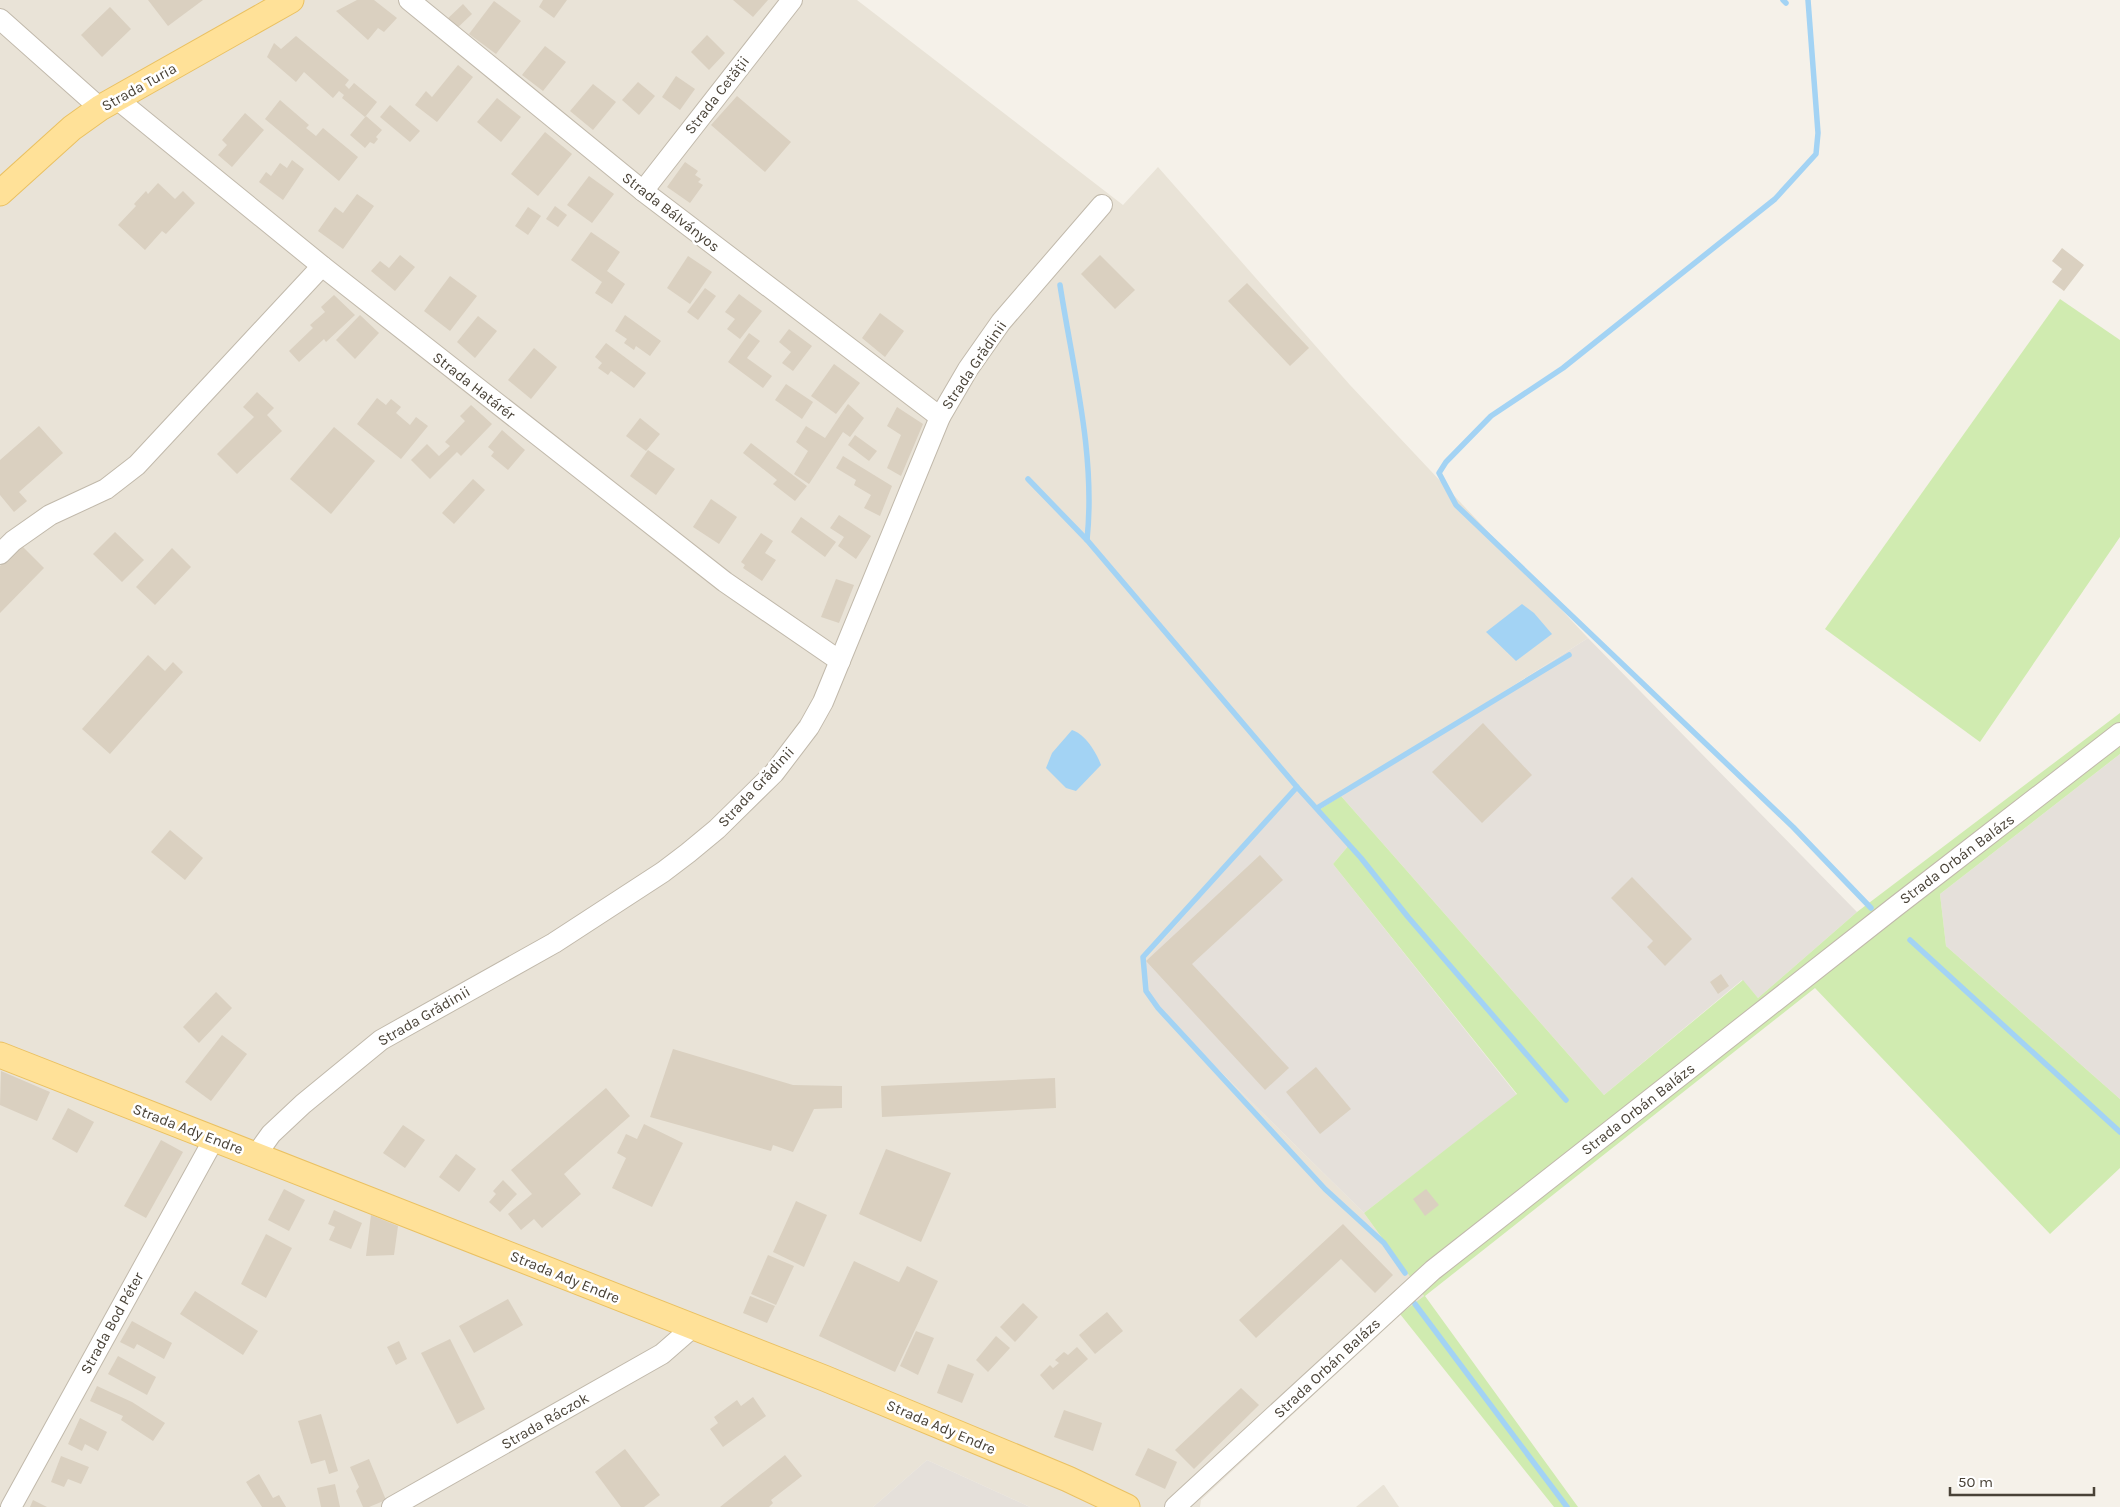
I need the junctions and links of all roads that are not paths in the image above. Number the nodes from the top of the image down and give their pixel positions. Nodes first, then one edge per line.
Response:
1 (409, 0) edge
2 (792, 0) edge
3 (275, 4) edge
4 (0, 19) edge
5 (109, 104) junction
6 (643, 191) junction
7 (0, 193) edge
8 (1102, 205) dead end
9 (322, 266) junction
10 (940, 417) junction
11 (0, 554) edge
12 (840, 661) junction
13 (2120, 733) edge
14 (0, 1055) edge
15 (214, 1140) junction
16 (256, 1155) junction
17 (693, 1327) junction
18 (12, 1507) edge
19 (392, 1507) edge
20 (1127, 1507) edge
21 (1175, 1507) edge

1 - 6 street, Strada Bálványos
2 - 6 street, Strada Cetății
3 - 5 main road, Strada Turia
4 - 5 street, Strada Határér
5 - 7 main road, Strada Turia
5 - 9 street, Strada Határér
6 - 10 street, Strada Bálványos
8 - 10 street, Strada Grădinii
9 - 11 street
9 - 12 street, Strada Határér
10 - 12 street, Strada Grădinii
12 - 16 street, Strada Grădinii
13 - 21 street, Strada Orbán Balázs
14 - 15 main road, Strada Ady Endre
15 - 16 main road, Strada Ady Endre
15 - 18 street, Strada Bod Péter
16 - 17 main road, Strada Ady Endre
17 - 19 street, Strada Ráczok
17 - 20 main road, Strada Ady Endre

